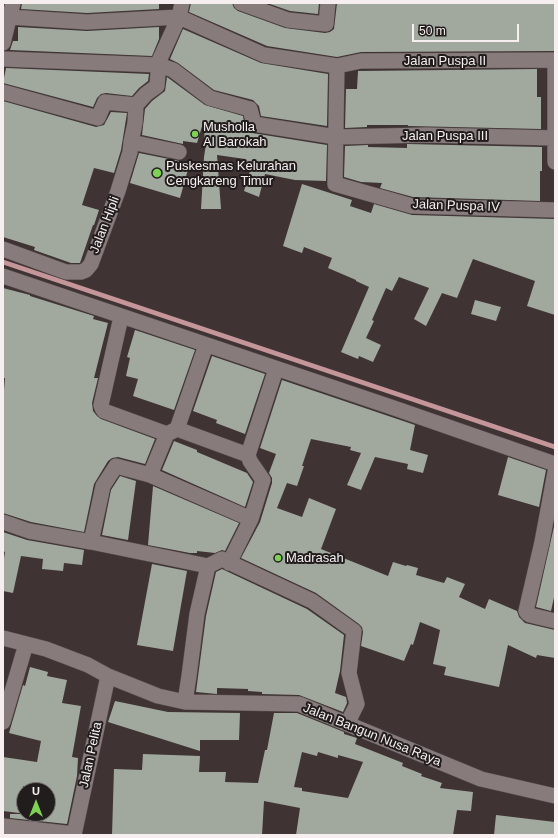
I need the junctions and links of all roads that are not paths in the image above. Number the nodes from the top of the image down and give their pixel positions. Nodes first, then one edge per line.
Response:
1 (241, 3) edge
2 (328, 3) edge
3 (181, 10) edge
4 (8, 12) edge
5 (3, 43) edge
6 (3, 59) edge
7 (555, 60) edge
8 (159, 66) junction
9 (336, 66) junction
10 (3, 92) edge
11 (136, 105) junction
12 (336, 137) junction
13 (555, 138) edge
14 (131, 142) junction
15 (179, 152) dead end
16 (555, 162) edge
17 (555, 210) edge
18 (3, 249) edge
19 (3, 276) edge
20 (121, 316) junction
21 (206, 346) junction
22 (276, 369) junction
23 (172, 432) junction
24 (248, 455) junction
25 (555, 464) edge
26 (555, 472) edge
27 (150, 475) junction
28 (251, 518) junction
29 (3, 522) edge
30 (91, 542) junction
31 (229, 563) junction
32 (208, 566) junction
33 (555, 621) edge
34 (3, 638) edge
35 (26, 644) junction
36 (108, 676) junction
37 (185, 702) junction
38 (3, 722) edge
39 (349, 725) junction
40 (555, 796) edge
41 (3, 826) edge
42 (74, 834) edge

1 - 2 street
3 - 4 street
3 - 8 street
3 - 9 street, Jalan Puspa II
4 - 5 street
6 - 8 street
7 - 9 street, Jalan Puspa II
7 - 13 street
8 - 11 street
8 - 12 street, Jalan Puspa III
9 - 12 street
10 - 11 street
11 - 14 street
12 - 13 street, Jalan Puspa III
12 - 17 street, Jalan Puspa IV
13 - 16 street
14 - 15 street
14 - 18 street, Jalan Hipli
19 - 20 street
20 - 21 street
20 - 23 street
21 - 22 street
21 - 23 street
22 - 24 street
22 - 25 street
23 - 24 street
23 - 27 street
24 - 28 street
26 - 33 street
27 - 28 street
27 - 30 street
28 - 31 street
29 - 30 street
30 - 32 street
31 - 32 street
31 - 39 street
32 - 37 street
34 - 35 street, Jalan Bangun Nusa Raya
35 - 36 street, Jalan Bangun Nusa Raya
35 - 38 street
36 - 37 street, Jalan Bangun Nusa Raya
36 - 42 street, Jalan Pelita
37 - 39 street, Jalan Bangun Nusa Raya
39 - 40 street, Jalan Bangun Nusa Raya
41 - 42 street

